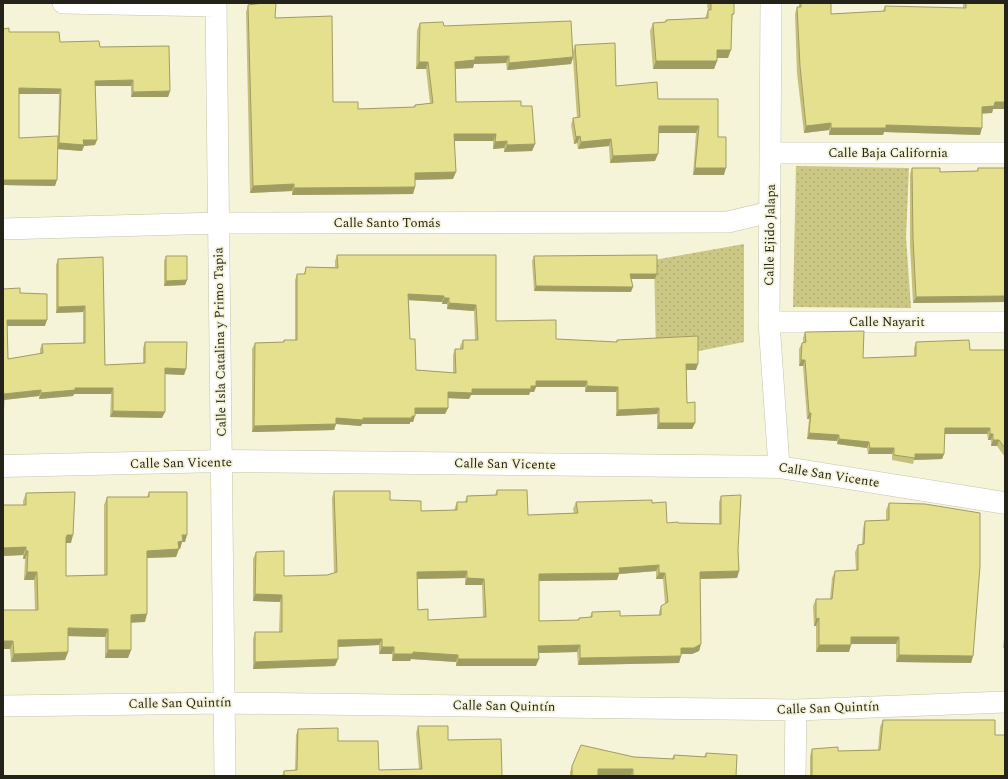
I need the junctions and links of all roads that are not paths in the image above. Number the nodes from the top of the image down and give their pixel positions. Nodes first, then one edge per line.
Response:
1 (64, 3) edge
2 (771, 3) edge
3 (216, 5) edge
4 (771, 153) junction
5 (1005, 154) edge
6 (770, 212) junction
7 (218, 223) junction
8 (3, 229) edge
9 (769, 322) junction
10 (1005, 322) edge
11 (222, 461) junction
12 (3, 466) edge
13 (779, 467) junction
14 (1005, 503) edge
15 (224, 702) junction
16 (1005, 702) edge
17 (3, 706) edge
18 (796, 710) junction
19 (225, 776) edge
20 (795, 776) edge

1 - 3 street
2 - 4 street, Calle Ejido Jalapa
3 - 7 street, Calle Isla Catalina y Primo Tapia
4 - 5 street, Calle Baja California
4 - 6 street, Calle Ejido Jalapa
6 - 7 street, Calle Santo Tomás
6 - 9 street, Calle Ejido Jalapa
7 - 8 street, Calle Santo Tomás
7 - 11 street, Calle Isla Catalina y Primo Tapia
9 - 10 street, Calle Nayarit
9 - 13 street, Calle Ejido Jalapa
11 - 12 street, Calle San Vicente
11 - 13 street, Calle San Vicente
11 - 15 street, Calle Isla Catalina y Primo Tapia
13 - 14 street, Calle San Vicente
15 - 17 street, Calle San Quintín
15 - 18 street, Calle San Quintín
15 - 19 street, Calle Isla Catalina y Primo Tapia
16 - 18 street, Calle San Quintín
18 - 20 street

